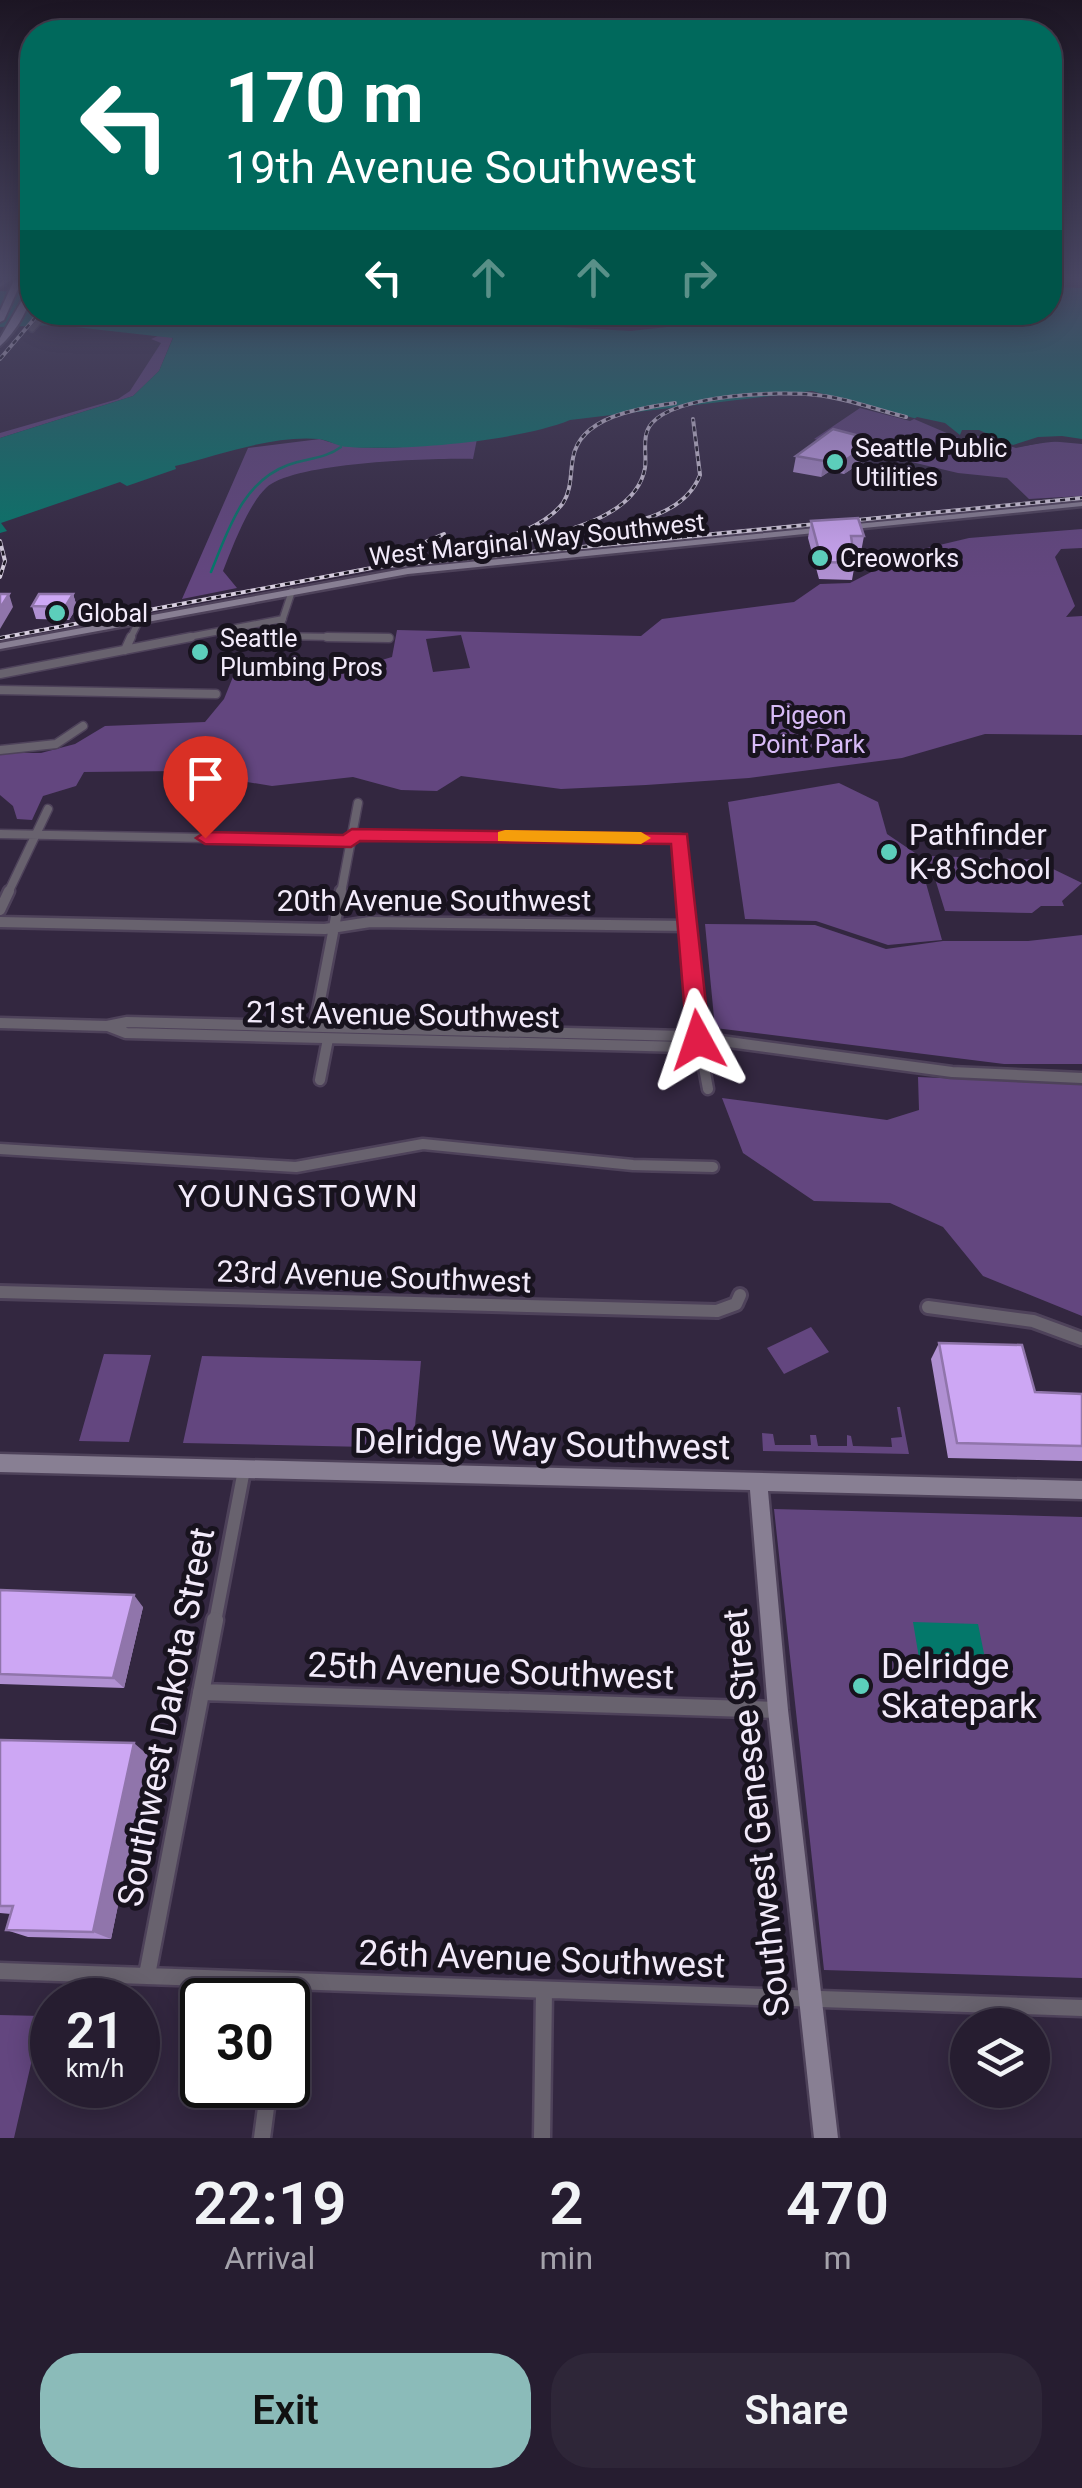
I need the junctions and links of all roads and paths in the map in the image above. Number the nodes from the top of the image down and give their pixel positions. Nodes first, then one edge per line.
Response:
1 (1082, 504) edge
2 (292, 591) junction
3 (283, 619) junction
4 (140, 620) junction
5 (389, 638) dead end
6 (0, 646) edge
7 (125, 650) junction
8 (0, 674) edge
9 (0, 690) edge
10 (216, 694) dead end
11 (83, 726) dead end
12 (0, 750) edge
13 (358, 803) dead end
14 (48, 809) dead end
15 (0, 834) edge
16 (36, 834) junction
17 (352, 838) junction
18 (0, 910) edge
19 (0, 922) edge
20 (335, 926) junction
21 (688, 926) junction
22 (0, 1023) edge
23 (107, 1026) junction
24 (315, 1026) junction
25 (328, 1039) junction
26 (698, 1040) junction
27 (1082, 1078) edge
28 (320, 1080) dead end
29 (708, 1090) dead end
30 (0, 1148) edge
31 (713, 1167) dead end
32 (0, 1292) edge
33 (740, 1295) dead end
34 (928, 1306) dead end
35 (1082, 1339) edge
36 (0, 1463) edge
37 (244, 1470) junction
38 (758, 1480) junction
39 (1082, 1490) edge
40 (201, 1692) junction
41 (778, 1710) junction
42 (0, 1971) edge
43 (147, 1975) junction
44 (214, 1978) edge
45 (310, 1982) edge
46 (544, 1990) junction
47 (811, 1995) junction
48 (1082, 2008) edge
49 (266, 2108) edge
50 (262, 2138) edge
51 (542, 2138) edge
52 (826, 2138) edge

1 - 2 main road, West Marginal Way Southwest
2 - 3 street
2 - 4 main road, West Marginal Way Southwest
3 - 5 street
3 - 7 street
4 - 6 main road, West Marginal Way Southwest
4 - 7 street
7 - 8 street
9 - 10 street
11 - 12 street
13 - 17 street
14 - 16 street
15 - 16 street
16 - 17 street
16 - 18 street
17 - 20 street
17 - 21 street
19 - 20 street, 20th Avenue Southwest
20 - 21 street, 20th Avenue Southwest
20 - 24 street
21 - 26 street
22 - 23 street, 21st Avenue Southwest
23 - 24 street, 21st Avenue Southwest
23 - 25 street, 21st Avenue Southwest
24 - 26 street, 21st Avenue Southwest
25 - 26 street, 21st Avenue Southwest
25 - 28 street
26 - 27 street, 21st Avenue Southwest
26 - 29 street
30 - 31 street
32 - 33 street, 23rd Avenue Southwest
34 - 35 street
36 - 37 main road, Delridge Way Southwest
37 - 38 main road, Delridge Way Southwest
37 - 40 street, Southwest Dakota Street
38 - 39 main road, Delridge Way Southwest
38 - 41 main road, Southwest Genesee Street
40 - 41 street, 25th Avenue Southwest
40 - 43 street, Southwest Dakota Street
41 - 47 main road, Southwest Genesee Street
42 - 43 street, 26th Avenue Southwest
43 - 44 street, 26th Avenue Southwest
45 - 46 street, 26th Avenue Southwest
46 - 47 street, 26th Avenue Southwest
46 - 51 street
47 - 48 street, 26th Avenue Southwest
47 - 52 main road, Southwest Genesee Street
49 - 50 street

